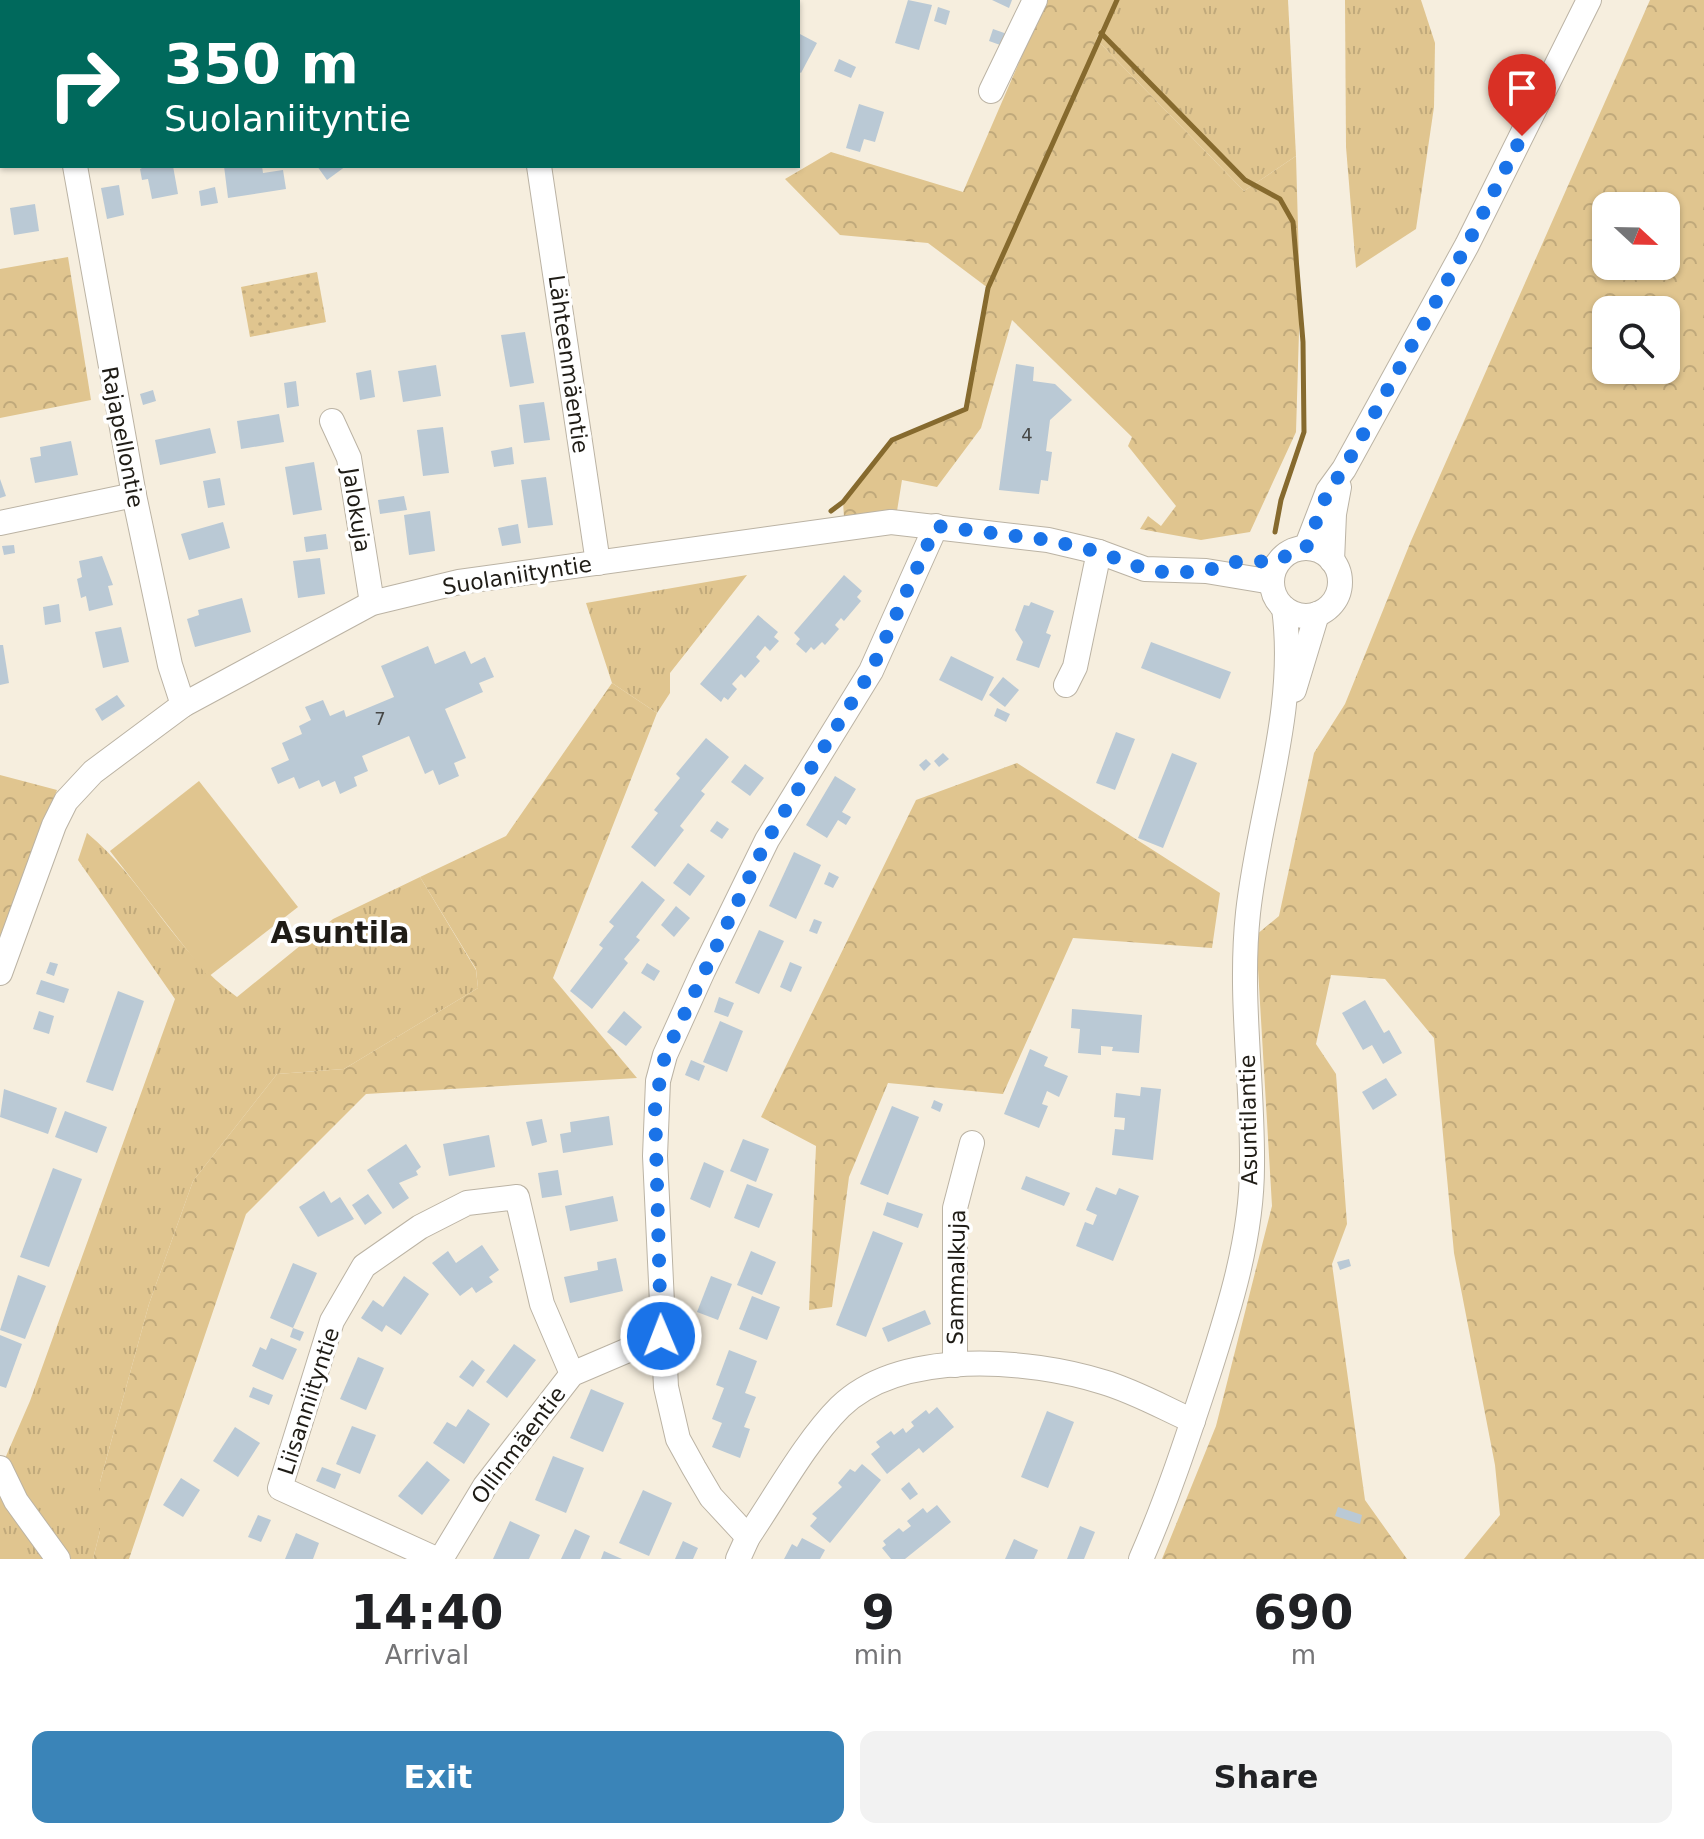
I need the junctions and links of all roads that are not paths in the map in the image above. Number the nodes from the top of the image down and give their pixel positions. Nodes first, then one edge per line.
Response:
1 (1035, 0) edge
2 (1589, 0) edge
3 (991, 91) dead end
4 (75, 168) edge
5 (539, 168) edge
6 (332, 421) dead end
7 (1344, 469) junction
8 (134, 495) junction
9 (0, 523) edge
10 (936, 526) junction
11 (1306, 548) junction
12 (1099, 552) junction
13 (1332, 561) junction
14 (598, 563) junction
15 (1276, 572) junction
16 (372, 603) junction
17 (1284, 608) junction
18 (1317, 614) junction
19 (1066, 685) dead end
20 (183, 705) junction
21 (1283, 715) junction
22 (0, 973) edge
23 (972, 1143) dead end
24 (661, 1336) junction
25 (955, 1365) junction
26 (572, 1374) junction
27 (1193, 1421) junction
28 (0, 1468) edge
29 (748, 1537) junction
30 (58, 1559) edge
31 (438, 1559) edge
32 (738, 1559) edge
33 (1141, 1559) edge

1 - 3 street
2 - 7 street
4 - 8 street, Rajapellontie
5 - 14 street, Lähteenmäentie
6 - 16 street, Jalokuja
7 - 11 street
7 - 13 street
8 - 9 street
8 - 20 street, Rajapellontie
10 - 12 street, Suolaniityntie
10 - 14 street, Suolaniityntie
10 - 24 street
11 - 13 street
11 - 15 street
12 - 15 street, Suolaniityntie
12 - 19 street
13 - 18 street
14 - 16 street, Suolaniityntie
15 - 17 street
16 - 20 street, Suolaniityntie
17 - 18 street
17 - 21 street, Asuntilantie
18 - 21 street, Asuntilantie
20 - 22 street, Suolaniityntie
21 - 27 street, Asuntilantie
23 - 25 street, Sammalkuja
24 - 26 street, Ollinmäentie
24 - 29 street
25 - 27 street
25 - 29 street
26 - 31 street, Ollinmäentie
26 - 31 street, Liisanniityntie
27 - 33 street, Asuntilantie
28 - 30 street
29 - 32 street

